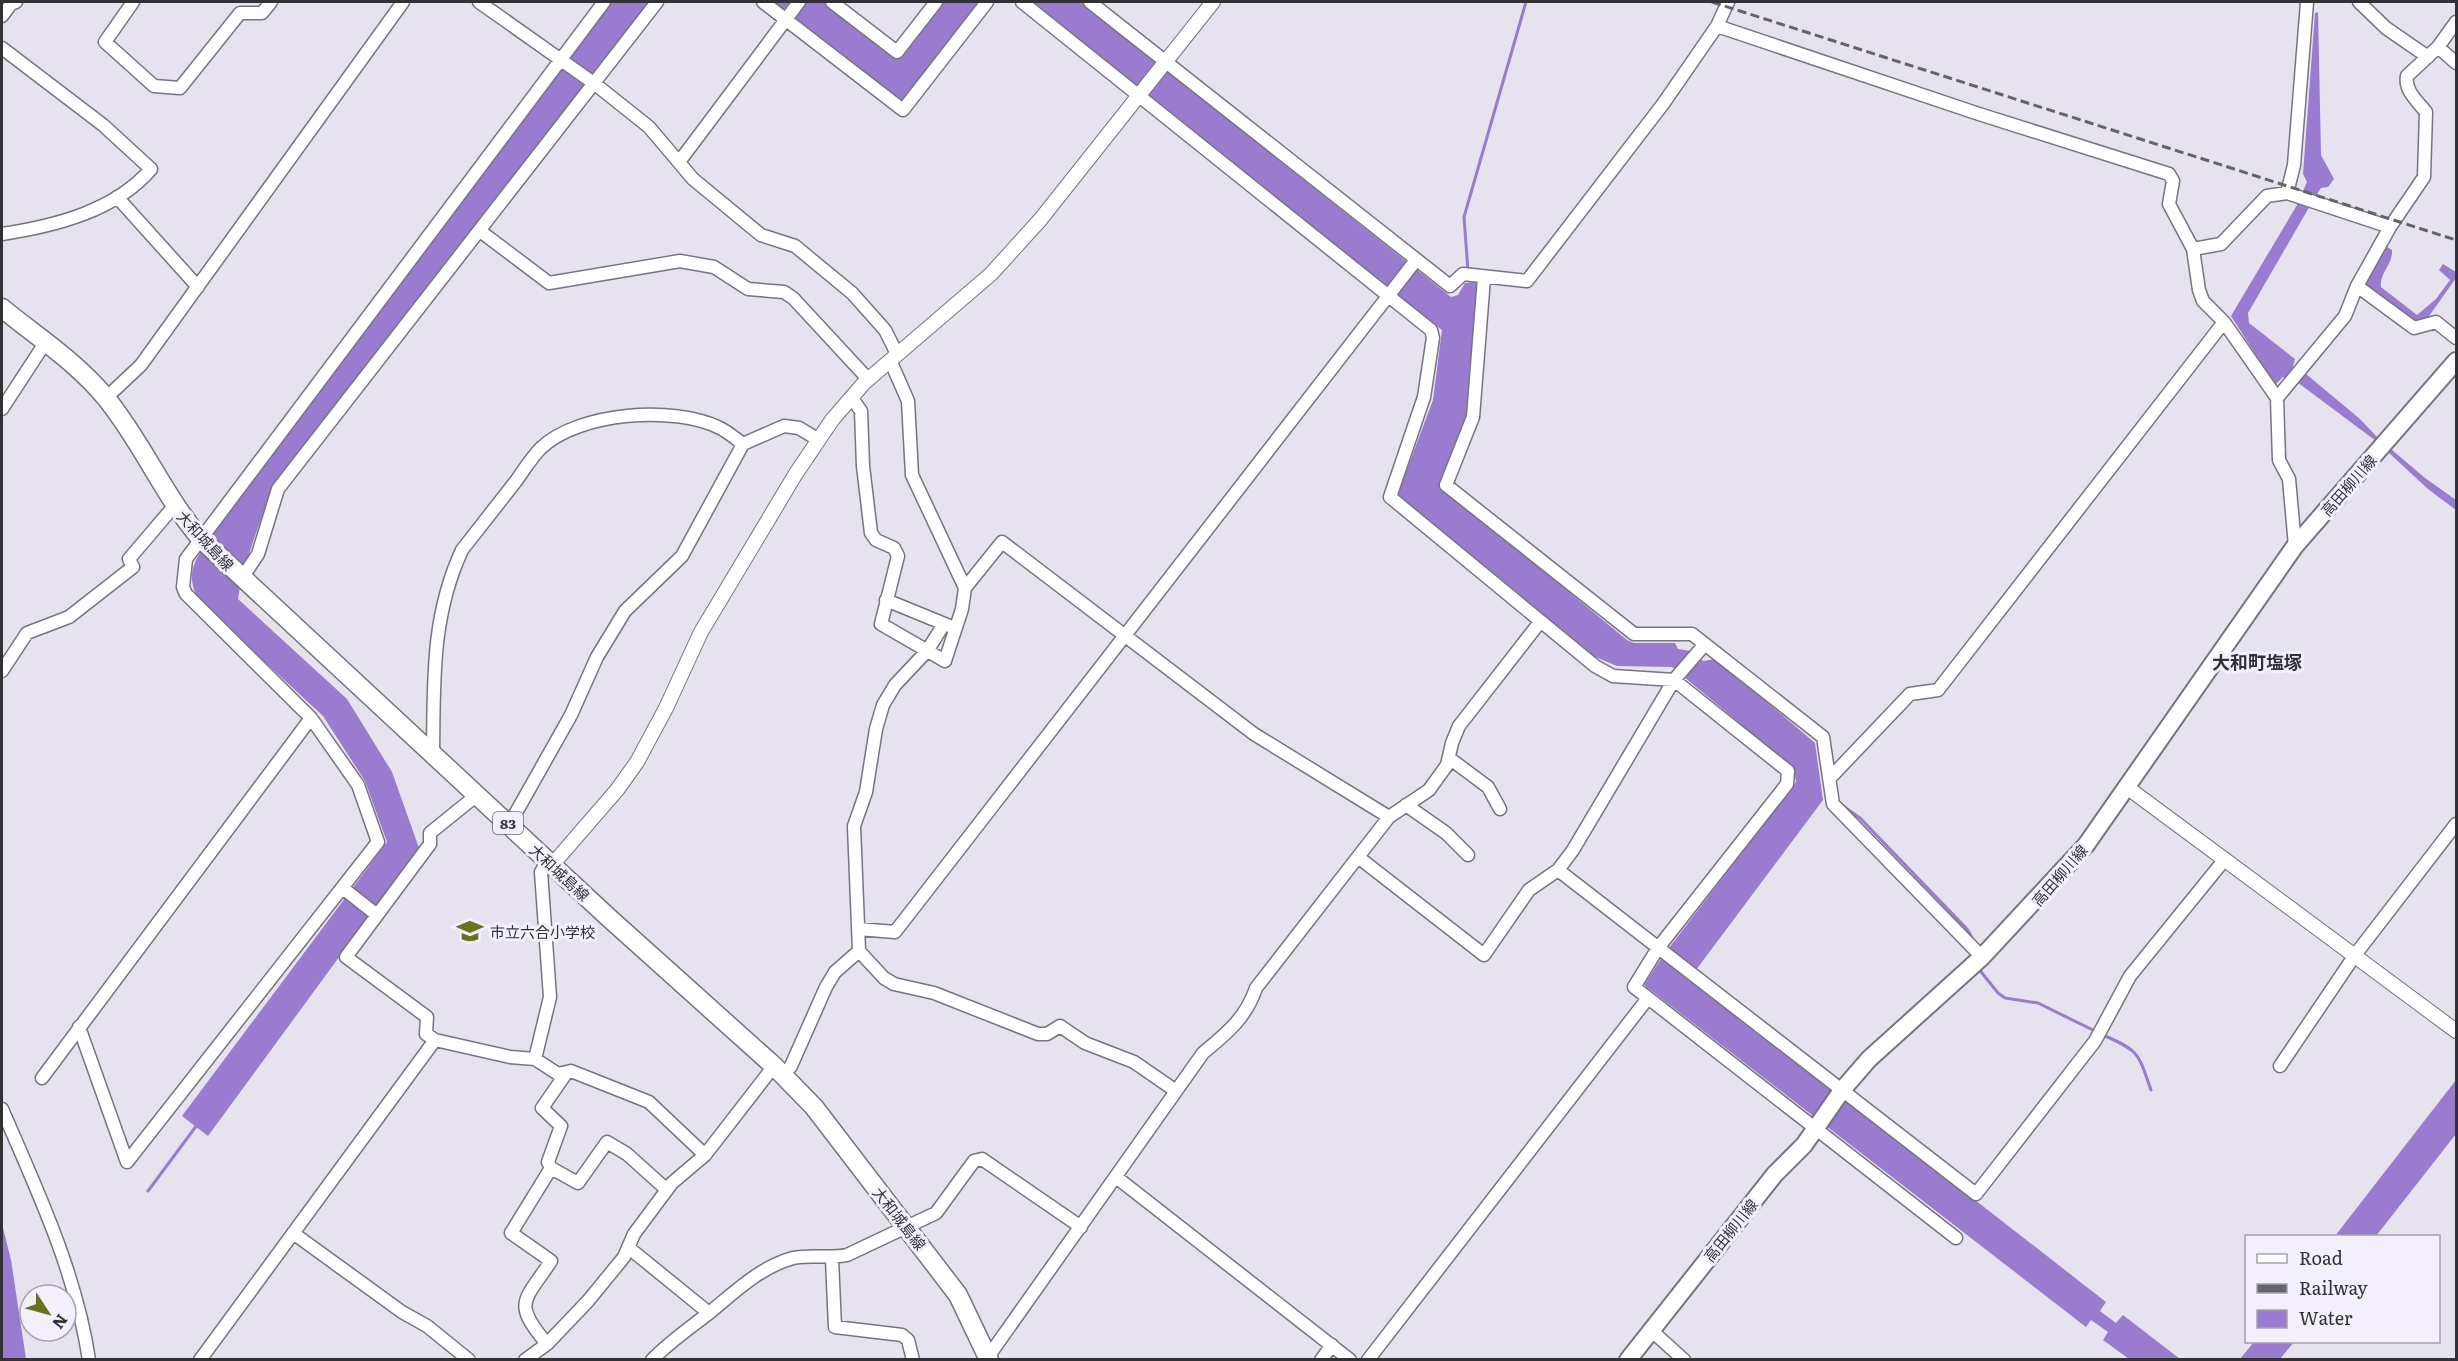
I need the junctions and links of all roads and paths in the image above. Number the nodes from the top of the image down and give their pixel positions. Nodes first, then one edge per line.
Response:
1 (16, 2) edge
2 (133, 2) edge
3 (271, 2) edge
4 (402, 2) edge
5 (479, 2) edge
6 (604, 2) edge
7 (657, 2) edge
8 (763, 2) edge
9 (799, 2) edge
10 (832, 2) edge
11 (936, 2) edge
12 (987, 2) edge
13 (1022, 2) edge
14 (1090, 2) edge
15 (1213, 2) edge
16 (1728, 2) edge
17 (2308, 2) edge
18 (2359, 2) edge
19 (2, 16) edge
20 (786, 18) junction
21 (2457, 22) edge
22 (1717, 26) junction
23 (2438, 47) junction
24 (2, 48) edge
25 (2428, 57) junction
26 (560, 58) junction
27 (1166, 62) junction
28 (2457, 63) edge
29 (595, 84) junction
30 (1139, 95) junction
31 (679, 162) junction
32 (2287, 193) junction
33 (117, 197) junction
34 (2390, 227) junction
35 (480, 231) junction
36 (2, 234) edge
37 (2193, 249) junction
38 (1416, 260) junction
39 (1484, 278) junction
40 (2357, 286) junction
41 (198, 287) junction
42 (1388, 295) junction
43 (2, 308) edge
44 (2224, 322) junction
45 (2457, 338) edge
46 (45, 343) junction
47 (894, 357) junction
48 (2457, 361) edge
49 (868, 379) junction
50 (851, 397) junction
51 (106, 398) junction
52 (2277, 398) junction
53 (2, 409) edge
54 (819, 440) junction
55 (743, 444) junction
56 (175, 505) junction
57 (201, 538) junction
58 (2295, 546) junction
59 (242, 578) junction
60 (965, 588) junction
61 (886, 600) junction
62 (1540, 622) junction
63 (950, 626) junction
64 (1124, 635) junction
65 (1705, 644) junction
66 (927, 651) junction
67 (2, 671) edge
68 (1674, 680) junction
69 (311, 718) junction
70 (433, 754) junction
71 (1449, 758) junction
72 (1830, 778) junction
73 (2128, 788) junction
74 (477, 795) junction
75 (1406, 805) junction
76 (1500, 809) dead end
77 (1389, 817) junction
78 (2457, 824) edge
79 (509, 825) junction
80 (1468, 855) dead end
81 (1358, 857) junction
82 (2225, 859) junction
83 (550, 863) junction
84 (1558, 870) junction
85 (348, 892) junction
86 (377, 915) junction
87 (858, 929) junction
88 (1658, 948) junction
89 (859, 951) junction
90 (2355, 955) junction
91 (1982, 957) junction
92 (1648, 998) junction
93 (79, 1027) junction
94 (2457, 1030) edge
95 (435, 1040) junction
96 (535, 1059) junction
97 (2280, 1066) dead end
98 (779, 1071) junction
99 (567, 1072) junction
100 (42, 1078) dead end
101 (1176, 1091) junction
102 (1841, 1092) junction
103 (2, 1109) edge
104 (1818, 1126) junction
105 (705, 1155) junction
106 (551, 1168) junction
107 (1116, 1176) junction
108 (667, 1190) junction
109 (1081, 1227) junction
110 (908, 1228) junction
111 (293, 1233) junction
112 (1956, 1238) dead end
113 (629, 1248) junction
114 (832, 1259) junction
115 (709, 1313) junction
116 (1652, 1331) junction
117 (547, 1344) junction
118 (1332, 1345) junction
119 (989, 1358) edge
120 (90, 1359) edge
121 (200, 1359) edge
122 (469, 1359) edge
123 (525, 1359) edge
124 (652, 1359) edge
125 (913, 1359) edge
126 (1322, 1359) edge
127 (1350, 1359) edge
128 (1368, 1359) edge
129 (1628, 1359) edge
130 (1684, 1359) edge

1 - 19 street
2 - 3 street
4 - 41 street
5 - 26 street
6 - 26 street
7 - 29 street
8 - 20 street
9 - 20 street
10 - 11 street
12 - 20 street
13 - 30 street
14 - 27 street
15 - 27 street
16 - 22 street
17 - 32 street
18 - 25 street
20 - 31 street
21 - 23 street
22 - 37 street
22 - 39 street
23 - 25 street
23 - 28 street
24 - 33 street
25 - 34 street
26 - 29 street
26 - 57 street
27 - 30 street
27 - 38 street
29 - 31 street
29 - 35 street
30 - 42 street
30 - 47 street
31 - 47 street
32 - 34 street
32 - 37 street
33 - 36 street
33 - 41 street
34 - 40 street
35 - 49 street
35 - 59 street
37 - 44 street
38 - 39 street
38 - 42 street
39 - 65 street
40 - 45 street
40 - 52 street
41 - 51 street
42 - 62 street
42 - 64 street
43 - 46 main road, 大和城島線 / 83
44 - 52 street
44 - 72 street
46 - 51 main road, 大和城島線 / 83
46 - 53 street
47 - 49 street
47 - 60 street
48 - 58 main road, 高田柳川線
49 - 50 street
50 - 54 street
50 - 61 street
51 - 56 main road, 大和城島線 / 83
52 - 58 street
54 - 55 street
54 - 83 street
55 - 70 street
55 - 79 street
56 - 57 main road, 大和城島線 / 83
56 - 67 street
57 - 59 main road, 大和城島線 / 83
57 - 69 street
58 - 73 main road, 高田柳川線
59 - 70 main road, 大和城島線 / 83
60 - 63 street
60 - 64 street
61 - 63 street
61 - 66 street
62 - 68 street
62 - 71 street
63 - 66 street
63 - 66 street
64 - 77 street
64 - 87 street
65 - 68 street
65 - 72 street
66 - 87 street
68 - 84 street
68 - 88 street
69 - 85 street
69 - 93 street
70 - 74 main road, 大和城島線 / 83
71 - 75 street
71 - 76 street
72 - 91 street
73 - 82 street
73 - 91 main road, 高田柳川線
74 - 79 main road, 大和城島線 / 83
74 - 86 street
75 - 77 street
75 - 80 street
77 - 81 street
78 - 90 street
79 - 83 main road, 大和城島線 / 83
81 - 84 street
81 - 101 street
82 - 90 street
82 - 102 street
83 - 96 street
83 - 98 main road, 大和城島線 / 83
84 - 88 street
85 - 86 street
85 - 93 street
86 - 95 street
87 - 89 street
88 - 92 street
88 - 102 street
89 - 98 street
89 - 101 street
90 - 94 street
90 - 97 street
91 - 102 main road, 高田柳川線
92 - 104 street
92 - 128 street
93 - 100 street
95 - 96 street
95 - 111 street
96 - 99 street
98 - 105 street
98 - 110 main road, 大和城島線 / 83
99 - 105 street
99 - 106 street
101 - 107 street
102 - 104 main road, 高田柳川線
103 - 120 street
104 - 112 street
104 - 116 main road, 高田柳川線
105 - 108 street
106 - 108 street
106 - 117 street
107 - 109 street
107 - 118 street
108 - 113 street
109 - 110 street
109 - 119 street
110 - 114 street
110 - 119 main road, 大和城島線 / 83
111 - 121 street
111 - 122 street
113 - 115 street
113 - 117 street
114 - 115 street
114 - 125 street
115 - 124 street
116 - 129 main road, 高田柳川線
116 - 130 street
117 - 123 street
118 - 126 street
118 - 127 street

